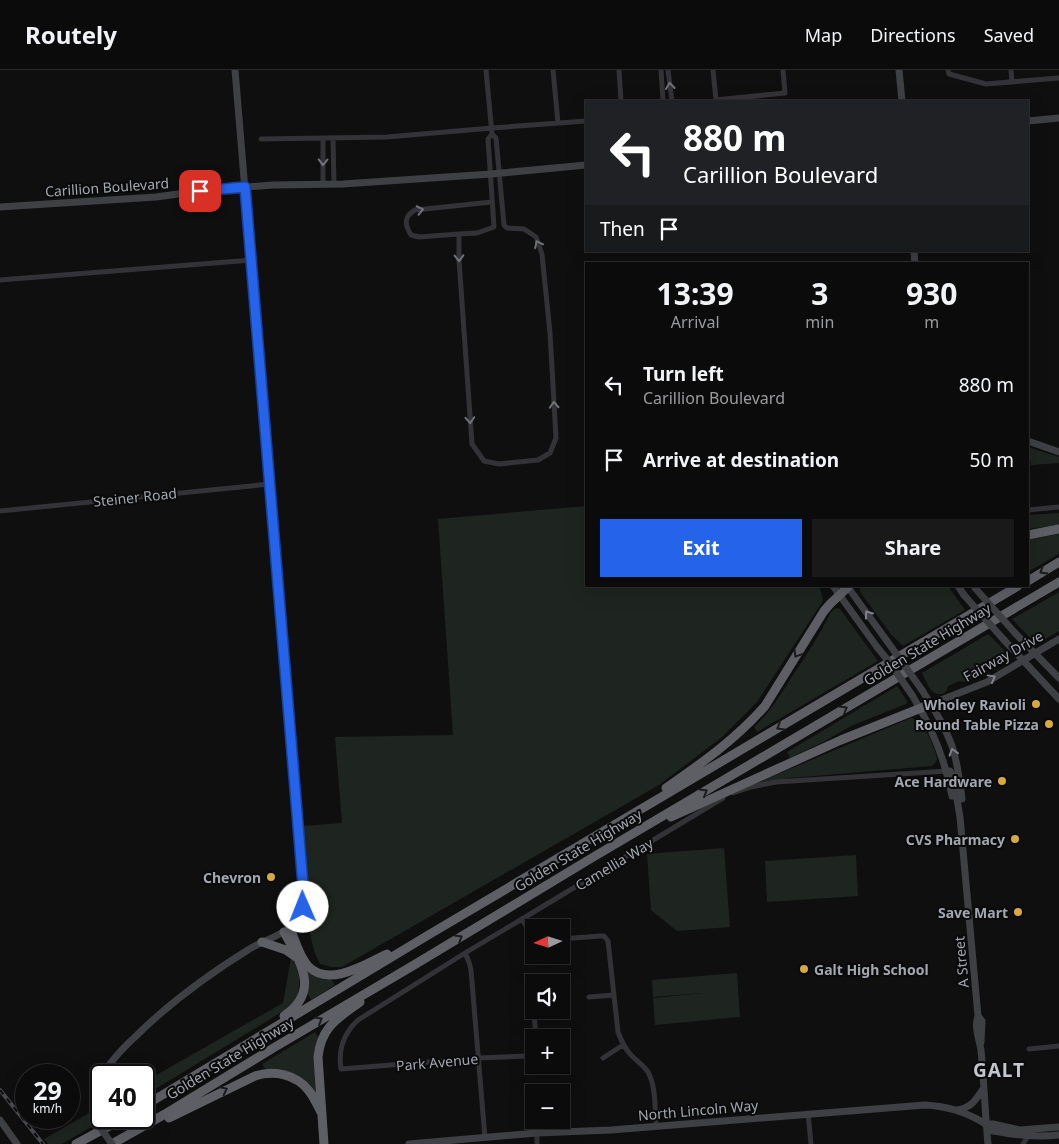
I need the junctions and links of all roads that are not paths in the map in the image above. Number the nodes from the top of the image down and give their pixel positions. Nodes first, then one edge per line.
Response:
1 (235, 70) edge
2 (486, 70) edge
3 (554, 70) edge
4 (618, 70) edge
5 (661, 70) edge
6 (668, 70) edge
7 (713, 70) edge
8 (783, 70) edge
9 (899, 70) edge
10 (948, 70) edge
11 (1011, 70) edge
12 (1059, 78) edge
13 (1012, 82) junction
14 (785, 93) junction
15 (621, 100) edge
16 (664, 100) edge
17 (672, 100) edge
18 (716, 100) edge
19 (785, 100) edge
20 (902, 100) edge
21 (1059, 118) edge
22 (585, 121) edge
23 (1029, 121) edge
24 (558, 123) junction
25 (492, 131) junction
26 (333, 138) junction
27 (261, 139) dead end
28 (323, 139) junction
29 (585, 165) edge
30 (499, 173) junction
31 (490, 174) junction
32 (323, 184) junction
33 (334, 184) junction
34 (245, 187) junction
35 (492, 202) junction
36 (0, 207) edge
37 (459, 234) junction
38 (252, 260) junction
39 (0, 280) edge
40 (1029, 441) edge
41 (1059, 452) edge
42 (270, 484) junction
43 (1059, 507) edge
44 (1029, 510) edge
45 (0, 511) edge
46 (1059, 529) edge
47 (1029, 534) edge
48 (1059, 562) edge
49 (1029, 579) edge
50 (1059, 582) edge
51 (834, 587) edge
52 (848, 587) edge
53 (959, 587) edge
54 (974, 587) edge
55 (1016, 587) edge
56 (839, 594) junction
57 (1059, 639) edge
58 (1034, 654) junction
59 (1024, 660) junction
60 (1059, 678) edge
61 (1059, 699) edge
62 (931, 704) junction
63 (920, 708) junction
64 (947, 771) junction
65 (960, 817) junction
66 (607, 829) junction
67 (630, 835) junction
68 (522, 919) junction
69 (525, 924) edge
70 (287, 930) junction
71 (430, 934) junction
72 (570, 938) edge
73 (262, 942) junction
74 (465, 953) junction
75 (298, 959) junction
76 (414, 965) junction
77 (614, 994) junction
78 (589, 997) dead end
79 (247, 1043) junction
80 (623, 1045) junction
81 (1059, 1046) edge
82 (1029, 1049) dead end
83 (525, 1056) edge
84 (478, 1058) junction
85 (603, 1058) dead end
86 (111, 1064) edge
87 (341, 1069) joint
88 (984, 1088) junction
89 (155, 1099) edge
90 (956, 1110) junction
91 (321, 1113) junction
92 (808, 1113) junction
93 (0, 1120) edge
94 (986, 1124) junction
95 (656, 1126) junction
96 (1059, 1127) edge
97 (102, 1129) edge
98 (104, 1129) edge
99 (132, 1133) junction
100 (537, 1134) junction
101 (1059, 1134) edge
102 (1028, 1136) junction
103 (485, 1138) junction
104 (109, 1140) edge
105 (17, 1144) edge
106 (76, 1144) edge
107 (324, 1144) edge
108 (409, 1144) edge
109 (537, 1144) edge
110 (811, 1144) edge
111 (988, 1144) edge
112 (1023, 1144) edge

1 - 34 main road
2 - 25 street
3 - 24 street
4 - 15 street
5 - 16 street
17 -> 6 street
7 - 18 street
8 - 14 street
9 - 20 main road
10 - 13 street
11 - 13 street
12 - 13 street
14 - 18 street
14 - 19 street
21 - 23 main road
22 - 24 street
24 - 25 street
25 - 26 street
25 - 30 street
25 - 31 street
26 - 28 street
26 - 33 street
27 - 28 street
28 -> 32 street
29 - 30 main road, Carillion Boulevard
30 - 31 main road, Carillion Boulevard
37 -> 30 street
31 - 33 main road, Carillion Boulevard
31 - 35 street
32 - 33 main road, Carillion Boulevard
32 - 34 main road, Carillion Boulevard
34 - 36 main road, Carillion Boulevard
34 - 38 main road
35 - 37 street
37 -> 35 street
38 - 39 street
38 - 42 main road
40 - 41 main road
42 - 45 street, Steiner Road
42 - 70 main road
43 - 44 street
46 - 47 highway
48 -> 49 highway
67 -> 50 highway, Golden State Highway
51 - 56 main road, A Street
52 - 56 highway
62 -> 52 main road, A Street, bridge
53 - 59 main road, bridge
54 - 58 main road, bridge
55 -> 66 highway, Golden State Highway
56 - 63 main road, A Street, bridge
56 -> 66 highway
57 - 58 main road, Fairway Drive
58 - 59 main road, Fairway Drive
58 - 60 main road
59 - 61 main road
62 -> 59 main road, Fairway Drive
62 - 63 highway
65 -> 62 main road, A Street
63 - 64 main road, A Street
63 - 67 highway
64 - 65 main road, A Street
64 - 68 street, Camellia Way
65 - 88 main road, A Street
66 - 71 highway, Golden State Highway
76 -> 67 highway, Golden State Highway
68 - 69 street
68 - 74 street, Camellia Way
70 - 71 highway
70 - 73 main road
70 - 75 highway
71 - 79 highway, Golden State Highway
72 - 77 street
73 - 75 highway
73 - 86 main road
74 - 84 street
74 - 87 street, Camellia Way
75 - 79 highway
76 - 91 highway
99 -> 76 highway, Golden State Highway
77 - 78 street
77 - 80 street
79 - 89 highway, Golden State Highway
80 - 85 street
80 - 95 street
81 - 82 street
83 - 84 street, Park Avenue
84 - 87 street, Park Avenue
84 - 103 street
88 - 90 main road
88 - 94 main road, A Street
90 - 92 main road, North Lincoln Way
90 - 94 main road, North Lincoln Way
99 -> 91 highway
91 - 107 highway
92 - 95 main road, North Lincoln Way
92 - 110 street
93 - 105 main road
94 - 96 main road
94 - 102 main road, North Lincoln Way
94 - 111 main road, A Street
95 - 100 main road, North Lincoln Way
97 - 104 main road, bridge
98 - 106 highway
99 - 104 highway, Golden State Highway
100 - 103 main road, North Lincoln Way
100 - 109 street
101 - 102 main road, North Lincoln Way
102 - 112 street
103 - 108 main road, North Lincoln Way

